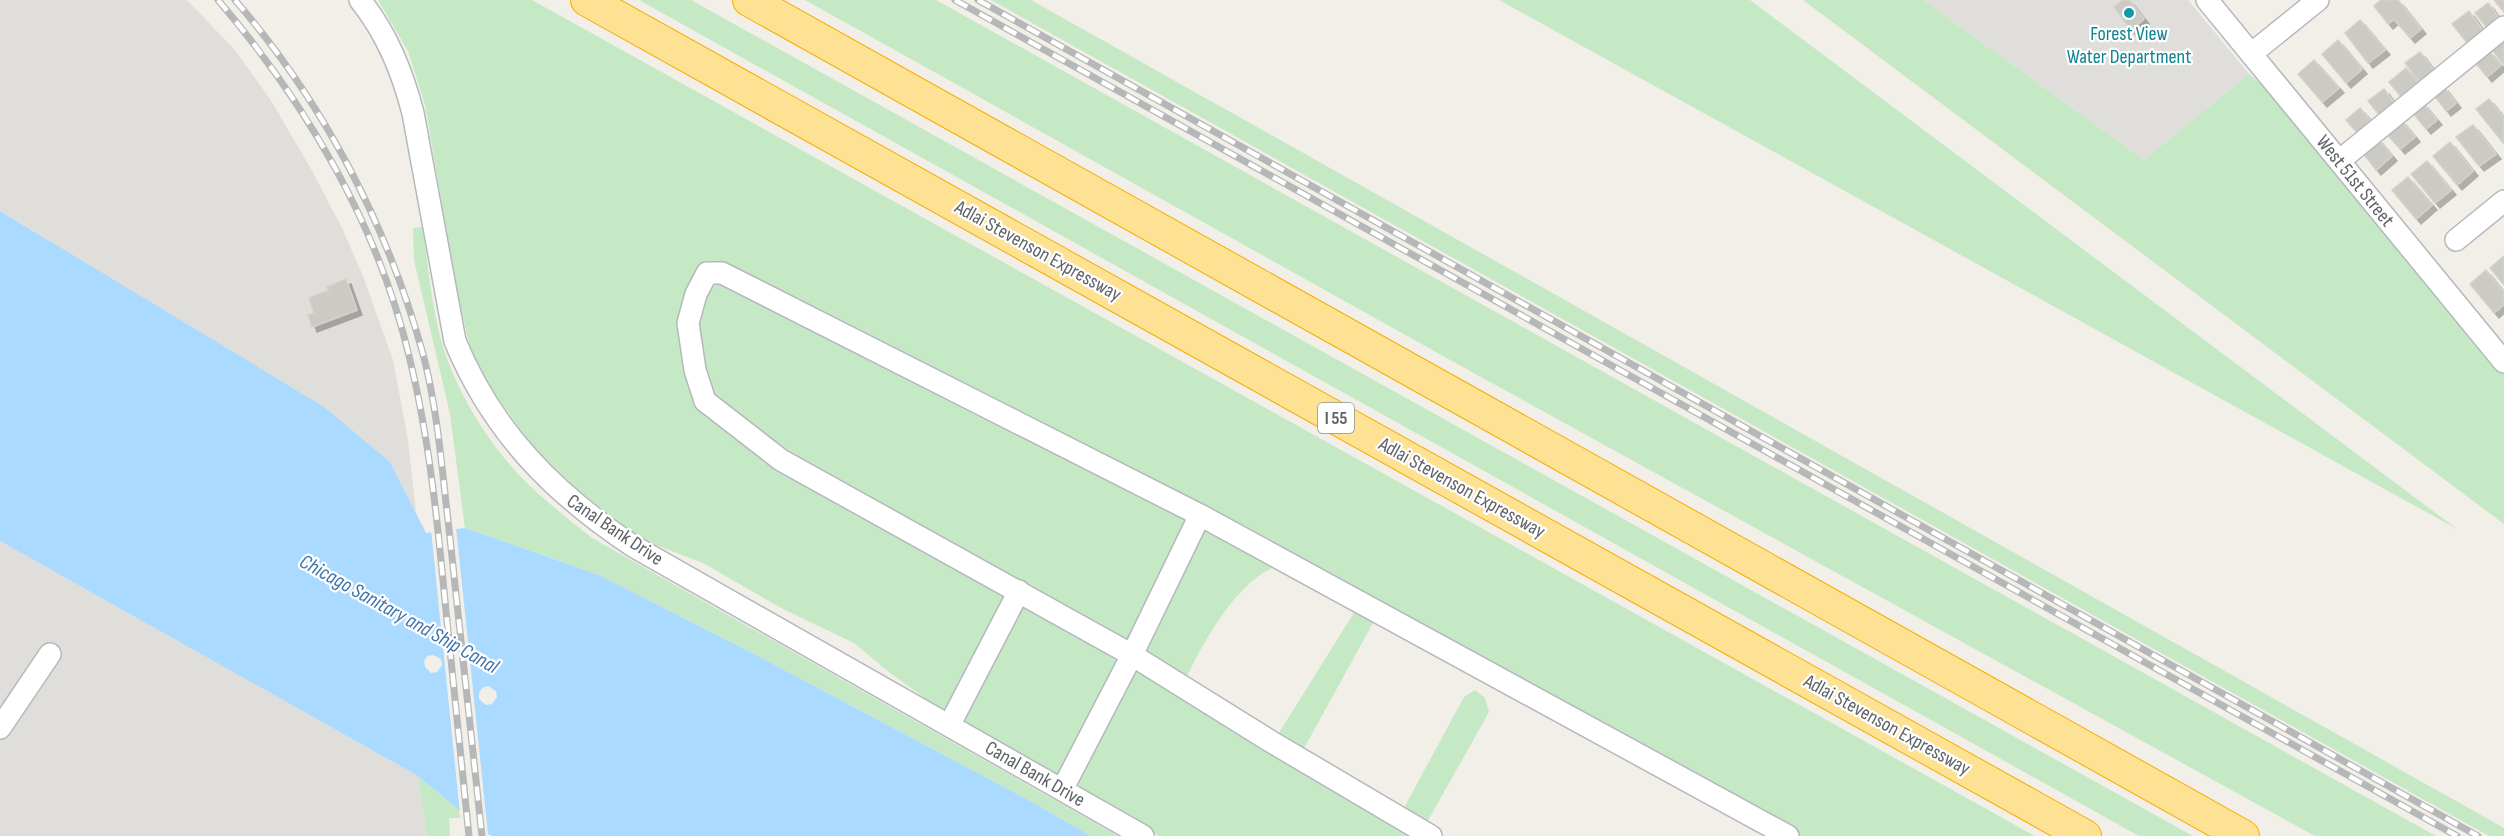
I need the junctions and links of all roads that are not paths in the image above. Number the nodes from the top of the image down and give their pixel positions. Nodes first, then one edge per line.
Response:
1 (360, 0) edge
2 (587, 0) edge
3 (749, 0) edge
4 (2207, 0) edge
5 (2318, 0) edge
6 (2504, 27) edge
7 (2251, 54) junction
8 (2339, 161) junction
9 (2504, 201) edge
10 (2456, 240) dead end
11 (2504, 362) edge
12 (1200, 515) junction
13 (1019, 591) junction
14 (50, 654) dead end
15 (1132, 655) junction
16 (950, 724) junction
17 (0, 728) edge
18 (1062, 790) junction
19 (1143, 836) edge
20 (1431, 836) edge
21 (1788, 836) edge
22 (2085, 836) edge
23 (2243, 836) edge

1 - 16 street, Canal Bank Drive
2 - 22 highway, Adlai Stevenson Expressway / I 55
3 - 23 highway
4 - 7 street, West 51st Street
5 - 7 street
6 - 8 street
7 - 8 street, West 51st Street
8 - 11 street, West 51st Street
9 - 10 street
12 - 13 street
12 - 15 street
12 - 21 street
13 - 15 street
13 - 16 street
14 - 17 street
15 - 18 street
15 - 20 street
16 - 18 street, Canal Bank Drive
18 - 19 street, Canal Bank Drive

